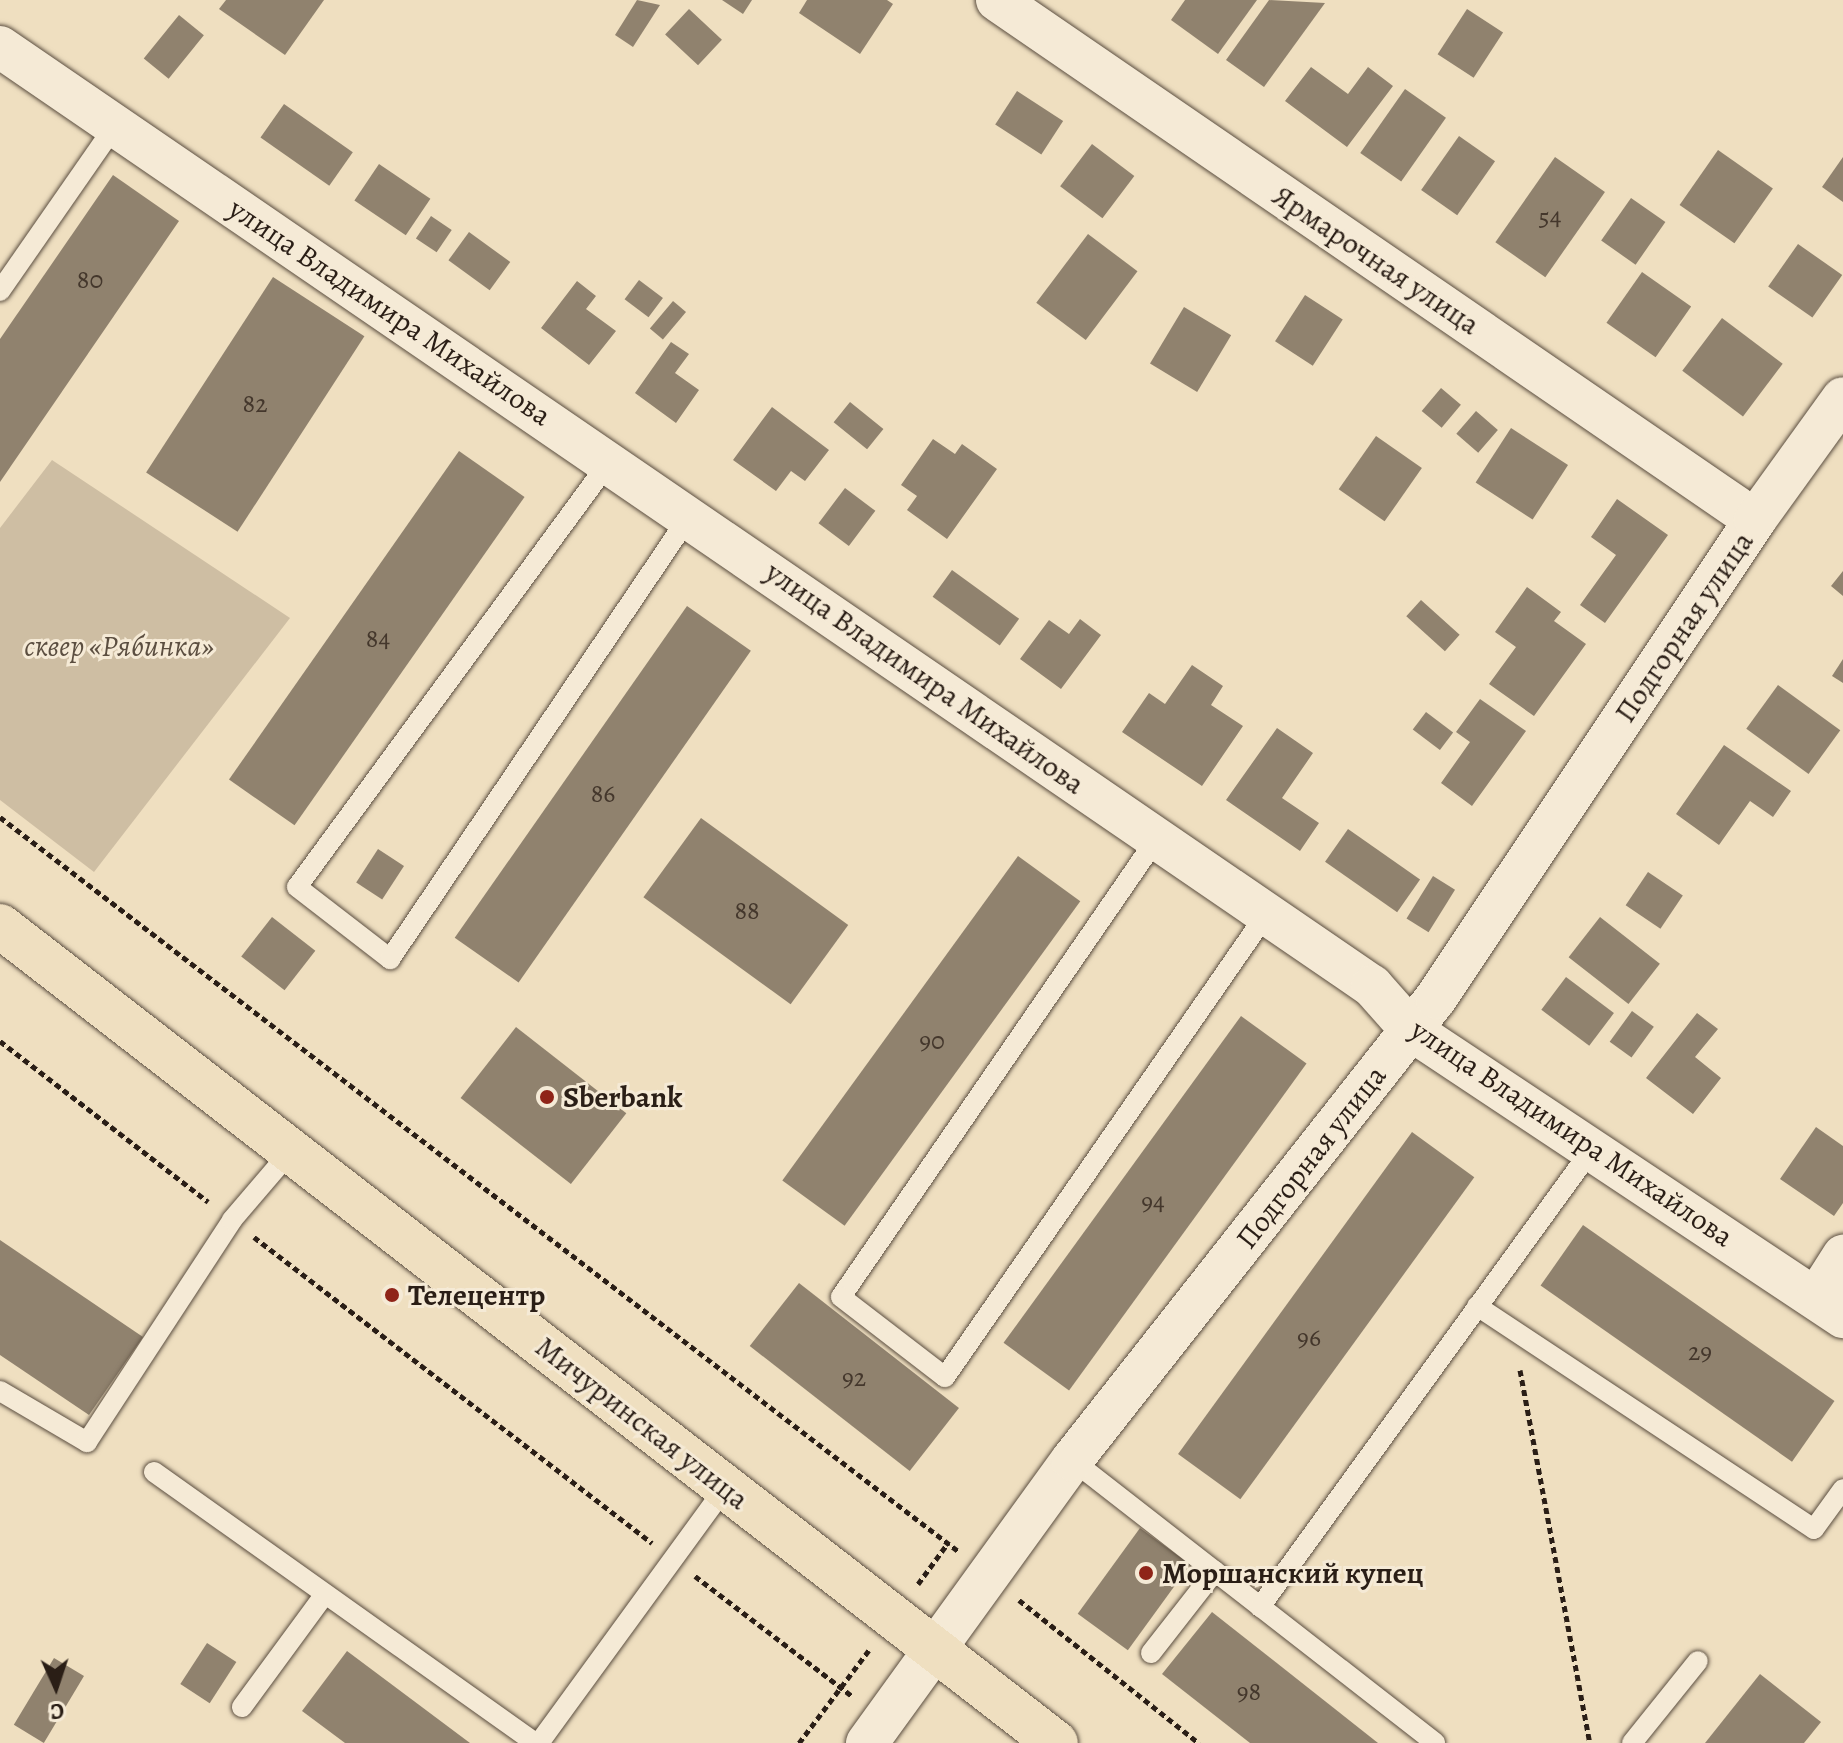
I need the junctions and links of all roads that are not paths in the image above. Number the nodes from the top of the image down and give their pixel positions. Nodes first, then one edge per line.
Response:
1 (997, 0) edge
2 (0, 47) edge
3 (116, 124) junction
4 (0, 291) edge
5 (1843, 398) edge
6 (609, 462) junction
7 (690, 515) junction
8 (1755, 520) junction
9 (1157, 838) junction
10 (1267, 913) junction
11 (0, 926) edge
12 (1411, 1030) junction
13 (1592, 1149) junction
14 (291, 1151) junction
15 (1843, 1256) edge
16 (1477, 1306) junction
17 (1830, 1307) edge
18 (0, 1391) edge
19 (1072, 1460) junction
20 (154, 1472) dead end
21 (725, 1488) junction
22 (1843, 1489) edge
23 (1215, 1571) junction
24 (325, 1594) junction
25 (1260, 1607) junction
26 (938, 1650) junction
27 (1151, 1653) dead end
28 (1698, 1661) dead end
29 (242, 1707) dead end
30 (875, 1731) edge
31 (537, 1743) edge
32 (1056, 1743) edge
33 (1435, 1743) edge
34 (1632, 1743) edge

1 - 8 street, Ярмарочная улица
2 - 3 street, улица Владимира Михайлова
3 - 4 lane
3 - 6 street, улица Владимира Михайлова
5 - 8 street, Подгорная улица
6 - 7 street, улица Владимира Михайлова
6 - 7 lane
7 - 9 street, улица Владимира Михайлова
8 - 12 street, Подгорная улица
9 - 10 street, улица Владимира Михайлова
9 - 10 lane
10 - 12 street, улица Владимира Михайлова
11 - 14 main road, Мичуринская улица
12 - 13 street, улица Владимира Михайлова
12 - 19 street, Подгорная улица
13 - 16 lane
13 - 17 street, улица Владимира Михайлова
14 - 18 lane
14 - 21 main road, Мичуринская улица
15 - 17 street
16 - 22 lane
16 - 25 lane
19 - 23 lane
19 - 26 street, Подгорная улица
20 - 24 lane
21 - 26 main road, Мичуринская улица
21 - 31 lane
23 - 25 lane
23 - 27 lane
24 - 29 lane
24 - 31 lane
25 - 33 lane
26 - 30 street, Подгорная улица
26 - 32 main road, Мичуринская улица
28 - 34 lane

